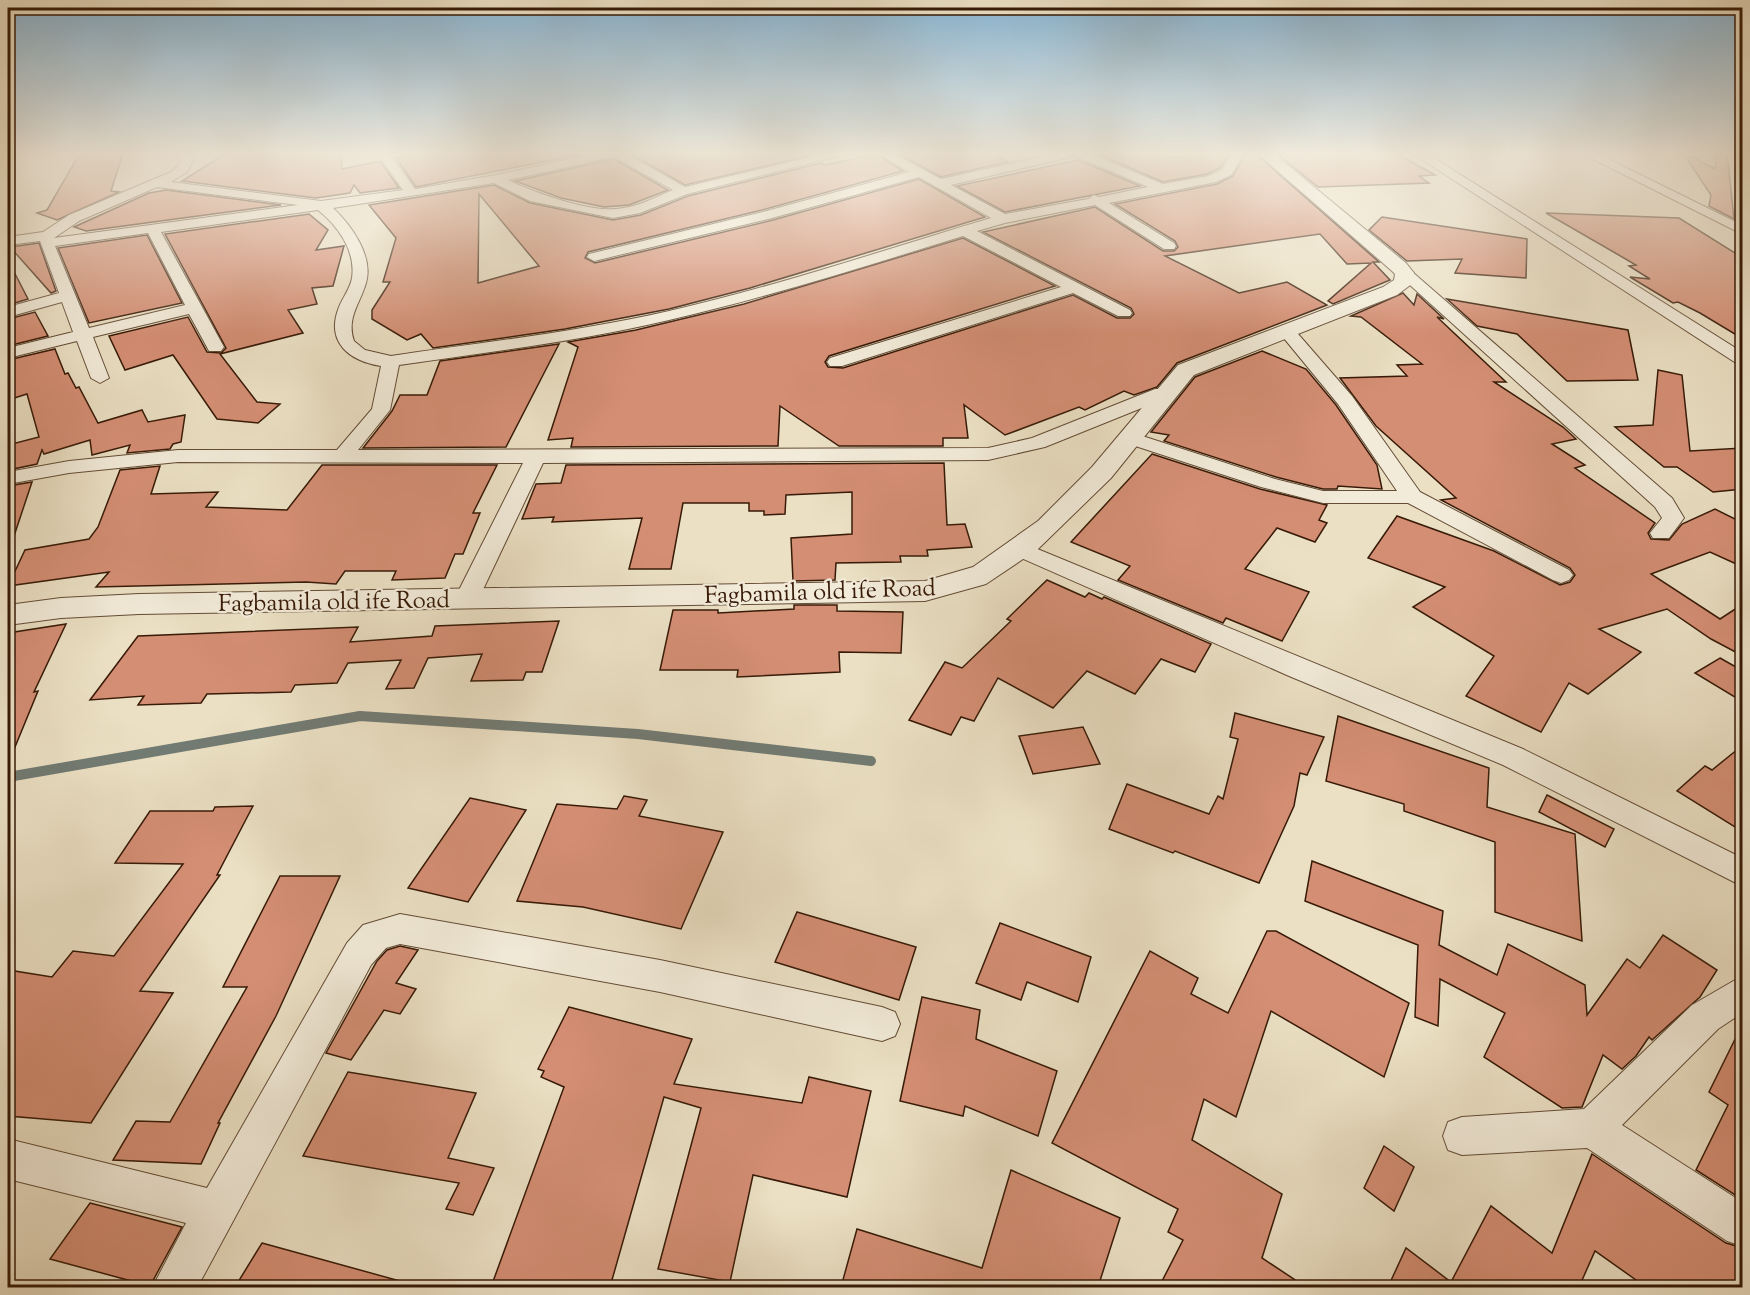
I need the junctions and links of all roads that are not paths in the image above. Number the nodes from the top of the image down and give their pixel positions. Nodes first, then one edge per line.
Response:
1 (85, 213) edge
2 (259, 213) edge
3 (329, 213) edge
4 (769, 213) edge
5 (994, 213) edge
6 (1030, 213) edge
7 (1116, 213) edge
8 (1335, 213) edge
9 (1513, 213) edge
10 (1709, 213) edge
11 (1003, 219) junction
12 (153, 230) junction
13 (1743, 230) edge
14 (967, 232) junction
15 (47, 240) junction
16 (8, 241) edge
17 (1169, 246) dead end
18 (594, 257) dead end
19 (1405, 273) junction
20 (1073, 288) junction
21 (67, 296) junction
22 (193, 308) junction
23 (8, 312) edge
24 (1124, 313) dead end
25 (1286, 331) junction
26 (82, 334) junction
27 (215, 347) dead end
28 (8, 353) edge
29 (1743, 359) edge
30 (391, 361) junction
31 (836, 362) dead end
32 (100, 378) dead end
33 (1162, 393) junction
34 (1130, 438) junction
35 (343, 456) junction
36 (536, 457) junction
37 (8, 478) edge
38 (1412, 497) junction
39 (1661, 533) dead end
40 (1018, 548) junction
41 (1561, 575) dead end
42 (467, 598) junction
43 (8, 615) edge
44 (1743, 873) edge
45 (1743, 993) edge
46 (882, 1024) dead end
47 (1592, 1128) junction
48 (1462, 1136) dead end
49 (8, 1159) edge
50 (215, 1210) junction
51 (1743, 1226) edge
52 (173, 1287) edge

1 - 15 street
2 - 12 street
3 - 30 street
4 - 18 street
5 - 11 street
6 - 11 street
7 - 17 street
8 - 19 street
9 - 29 street
10 - 13 street
11 - 14 street
12 - 15 street
12 - 22 street
14 - 20 street
14 - 30 street
15 - 16 street
15 - 21 street
19 - 25 street, Fagbamila old ife Road
19 - 39 street
20 - 24 street
20 - 31 street
21 - 23 street
21 - 26 street
22 - 26 street
22 - 27 street
25 - 33 street, Fagbamila old ife Road
25 - 38 street
26 - 28 street
26 - 32 street
30 - 35 street
33 - 34 street, Fagbamila old ife Road
33 - 36 street
34 - 38 street
34 - 40 street, Fagbamila old ife Road
35 - 36 street
35 - 37 street
36 - 42 street
38 - 41 street
40 - 42 street, Fagbamila old ife Road
40 - 44 street
42 - 43 street, Fagbamila old ife Road
45 - 47 street
46 - 50 street
47 - 48 street
47 - 51 street
49 - 50 street
50 - 52 street

